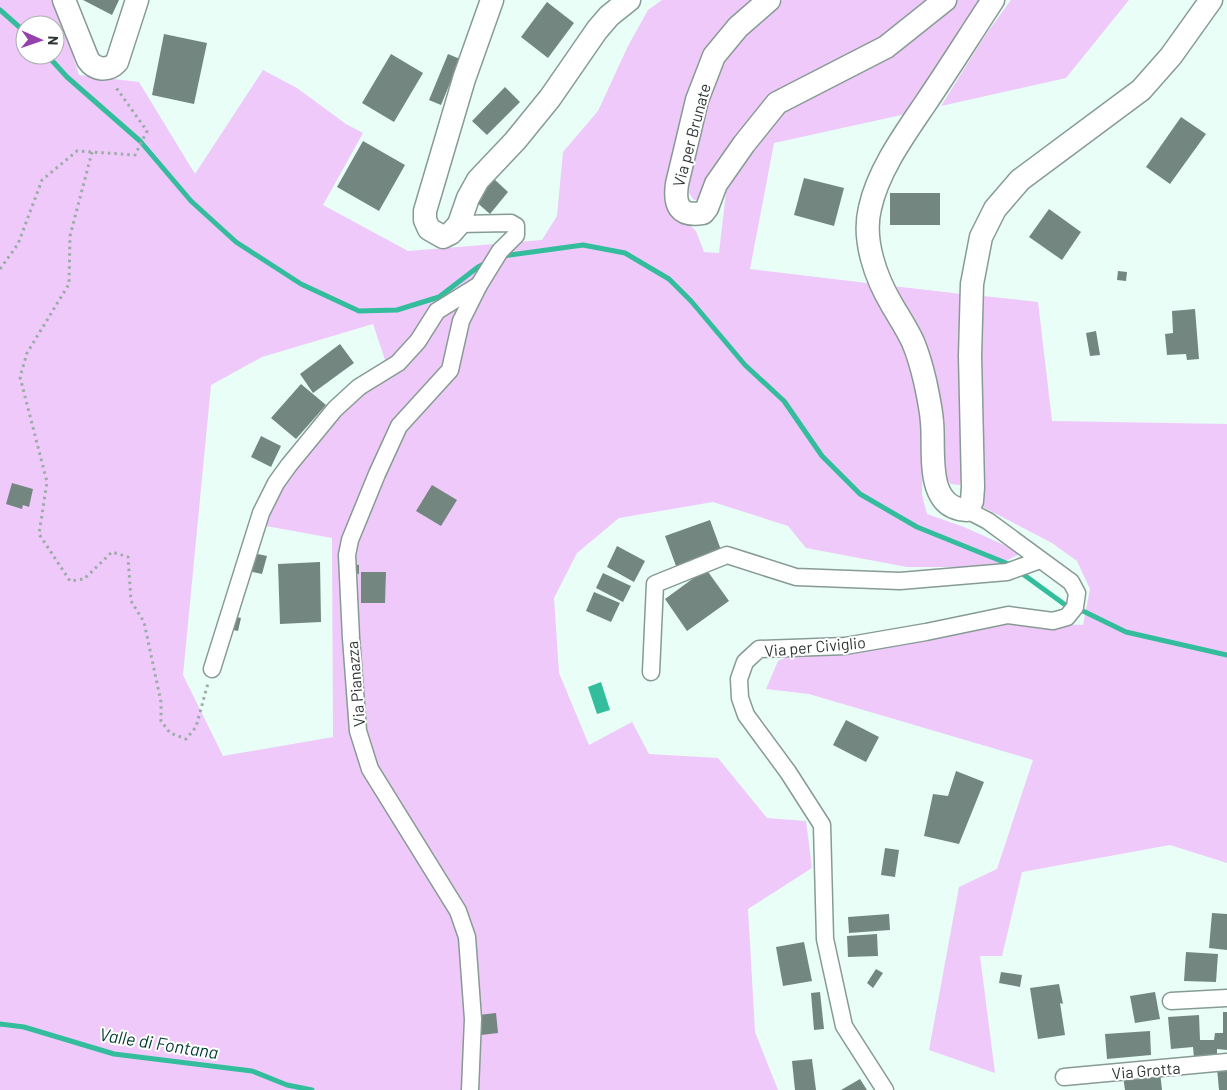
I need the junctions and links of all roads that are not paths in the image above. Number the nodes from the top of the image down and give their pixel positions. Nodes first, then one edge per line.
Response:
1 (64, 0) edge
2 (137, 0) edge
3 (492, 0) edge
4 (629, 0) edge
5 (769, 0) edge
6 (944, 0) edge
7 (993, 0) edge
8 (1211, 0) edge
9 (459, 224) junction
10 (479, 285) junction
11 (967, 510) junction
12 (1040, 560) junction
13 (212, 669) road end
14 (651, 672) dead end
15 (1227, 998) edge
16 (1172, 1001) dead end
17 (1227, 1062) edge
18 (1064, 1078) dead end
19 (470, 1090) edge
20 (885, 1090) edge

1 - 2 street
3 - 9 street
4 - 9 street
5 - 6 street, Via per Brunate
7 - 11 street
8 - 11 street
9 - 10 street, Via Pianazza
10 - 13 street, Via Pianazza
10 - 19 street, Via Pianazza
11 - 12 street, Via per Civiglio
12 - 14 street
12 - 20 street, Via per Civiglio
15 - 16 street
17 - 18 street, Via Grotta

